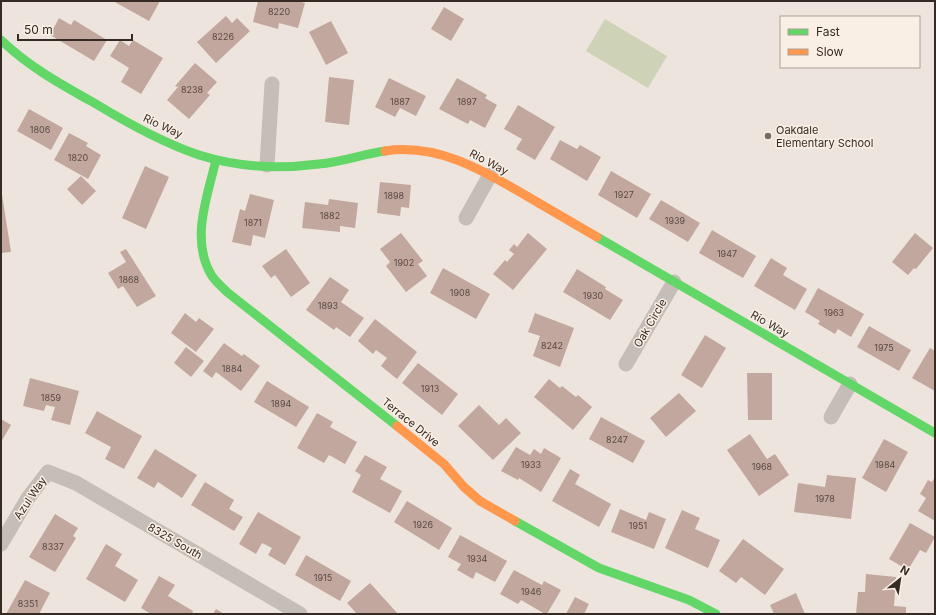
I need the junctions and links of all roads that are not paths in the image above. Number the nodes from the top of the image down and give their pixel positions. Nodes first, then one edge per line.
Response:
1 (1, 40) edge
2 (272, 84) dead end
3 (216, 160) junction
4 (267, 165) junction
5 (490, 175) junction
6 (466, 218) dead end
7 (674, 282) junction
8 (626, 364) dead end
9 (850, 384) junction
10 (831, 417) dead end
11 (935, 433) edge
12 (48, 472) joint
13 (1, 544) edge
14 (300, 614) edge
15 (716, 614) edge

1 - 3 street, Rio Way
2 - 4 street
3 - 4 street, Rio Way
3 - 15 street, Terrace Drive
4 - 5 street, Rio Way
5 - 6 street
5 - 7 street, Rio Way
7 - 8 street, Oak Circle
7 - 9 street, Rio Way
9 - 10 street
9 - 11 street, Rio Way
12 - 13 street, Azul Way
12 - 14 street, 8325 South

